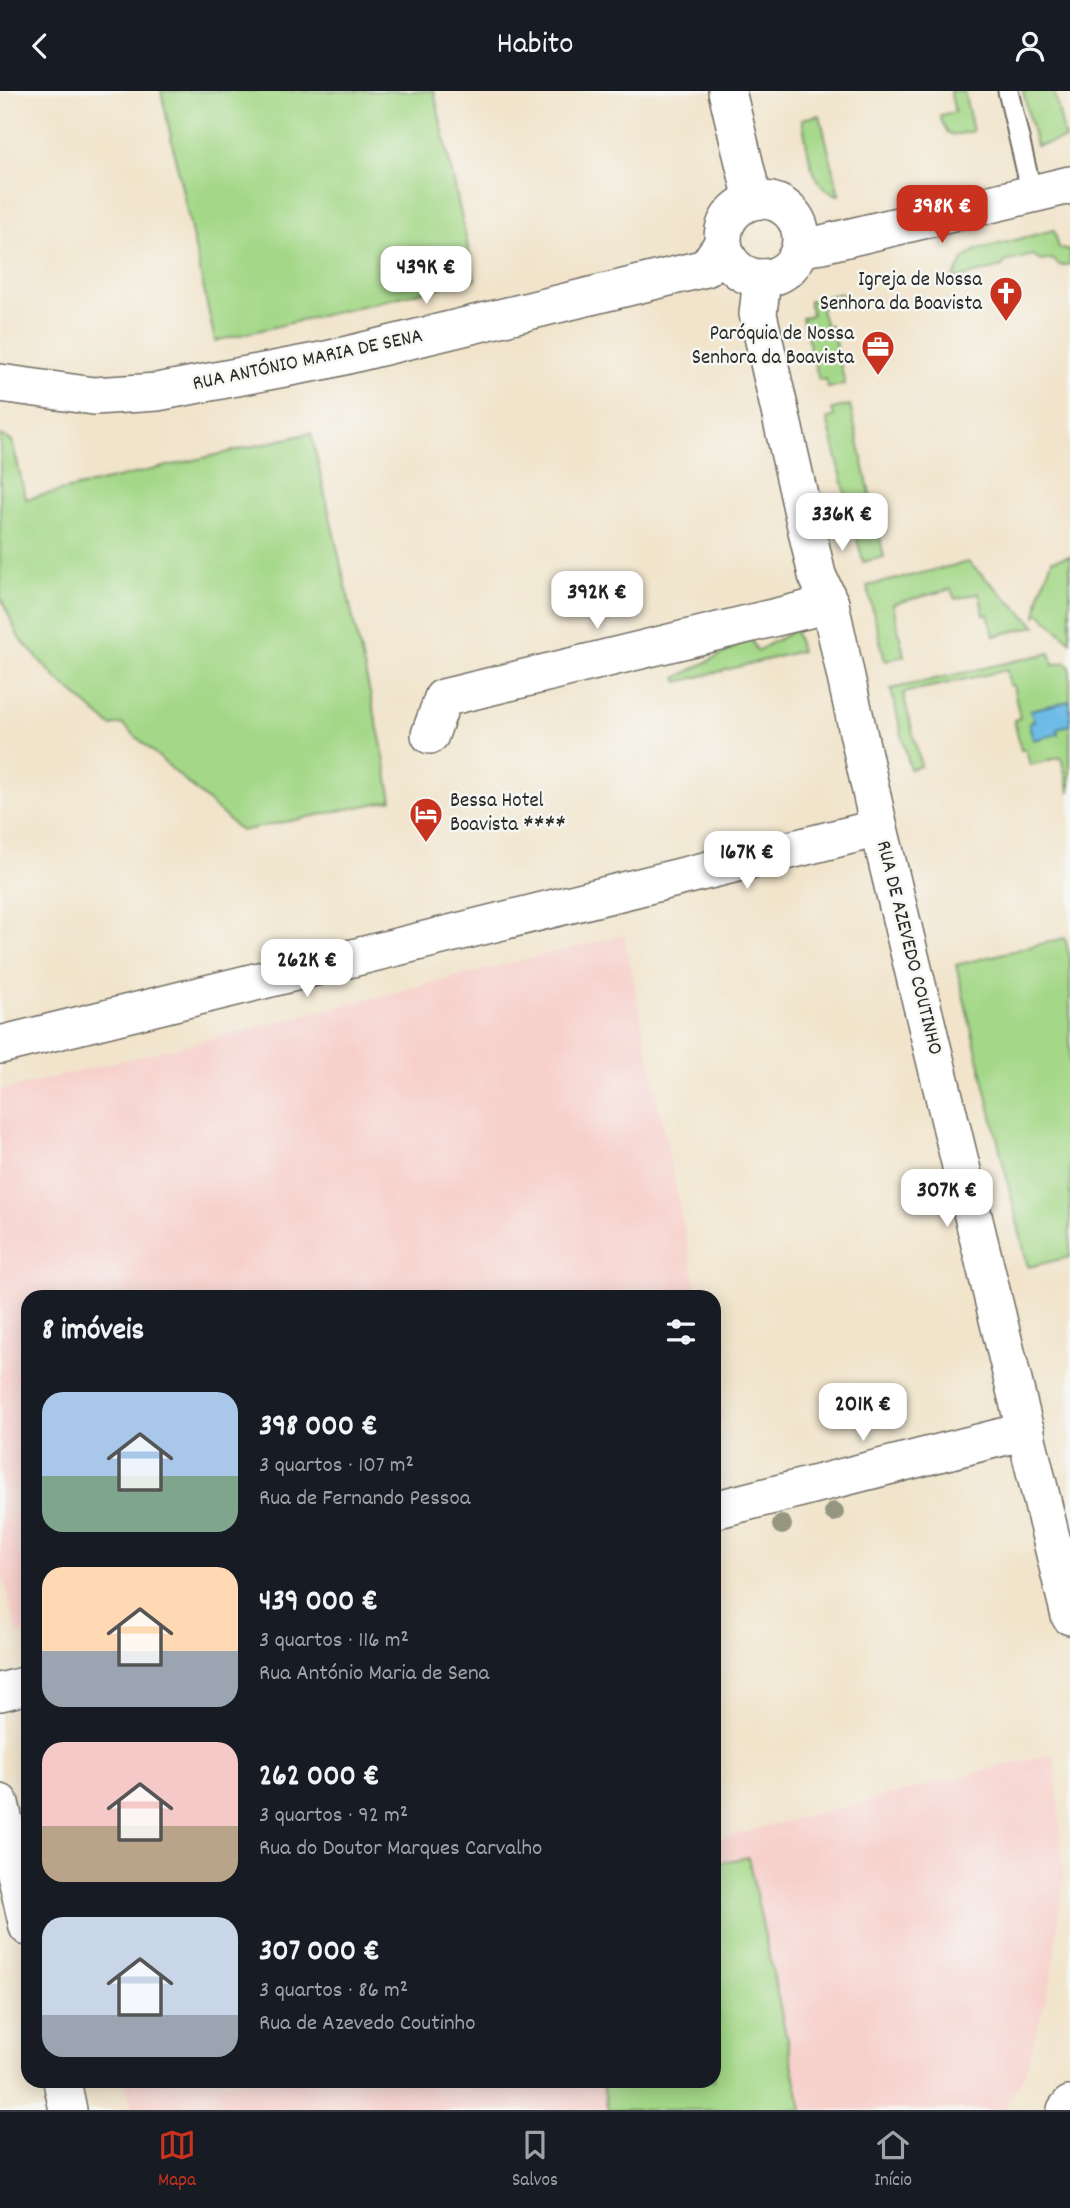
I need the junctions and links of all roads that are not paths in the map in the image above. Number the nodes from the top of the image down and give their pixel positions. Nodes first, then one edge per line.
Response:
1 (727, 91) edge
2 (1008, 91) edge
3 (1070, 185) edge
4 (1032, 194) junction
5 (753, 200) junction
6 (722, 245) junction
7 (801, 249) junction
8 (762, 278) junction
9 (0, 383) edge
10 (830, 604) junction
11 (430, 735) dead end
12 (879, 828) junction
13 (0, 1045) edge
14 (1026, 1431) junction
15 (721, 1508) edge
16 (1070, 1616) edge
17 (21, 1687) edge
18 (0, 1692) edge
19 (0, 1803) edge
20 (21, 1896) edge
21 (63, 2088) edge
22 (1070, 2105) edge
23 (68, 2110) edge
24 (1066, 2110) edge

1 - 5 street
2 - 4 lane
3 - 4 street
4 - 7 street
5 - 6 street
5 - 7 street
6 - 8 street
6 - 9 street, RUA ANTÓNIO MARIA DE SENA
7 - 8 street
8 - 10 street, RUA DE AZEVEDO COUTINHO
10 - 11 street
10 - 12 street, RUA DE AZEVEDO COUTINHO
12 - 13 street
12 - 14 street, RUA DE AZEVEDO COUTINHO
14 - 15 street
14 - 16 street, RUA DE AZEVEDO COUTINHO
17 - 18 street
19 - 20 street
21 - 23 street
22 - 24 street

